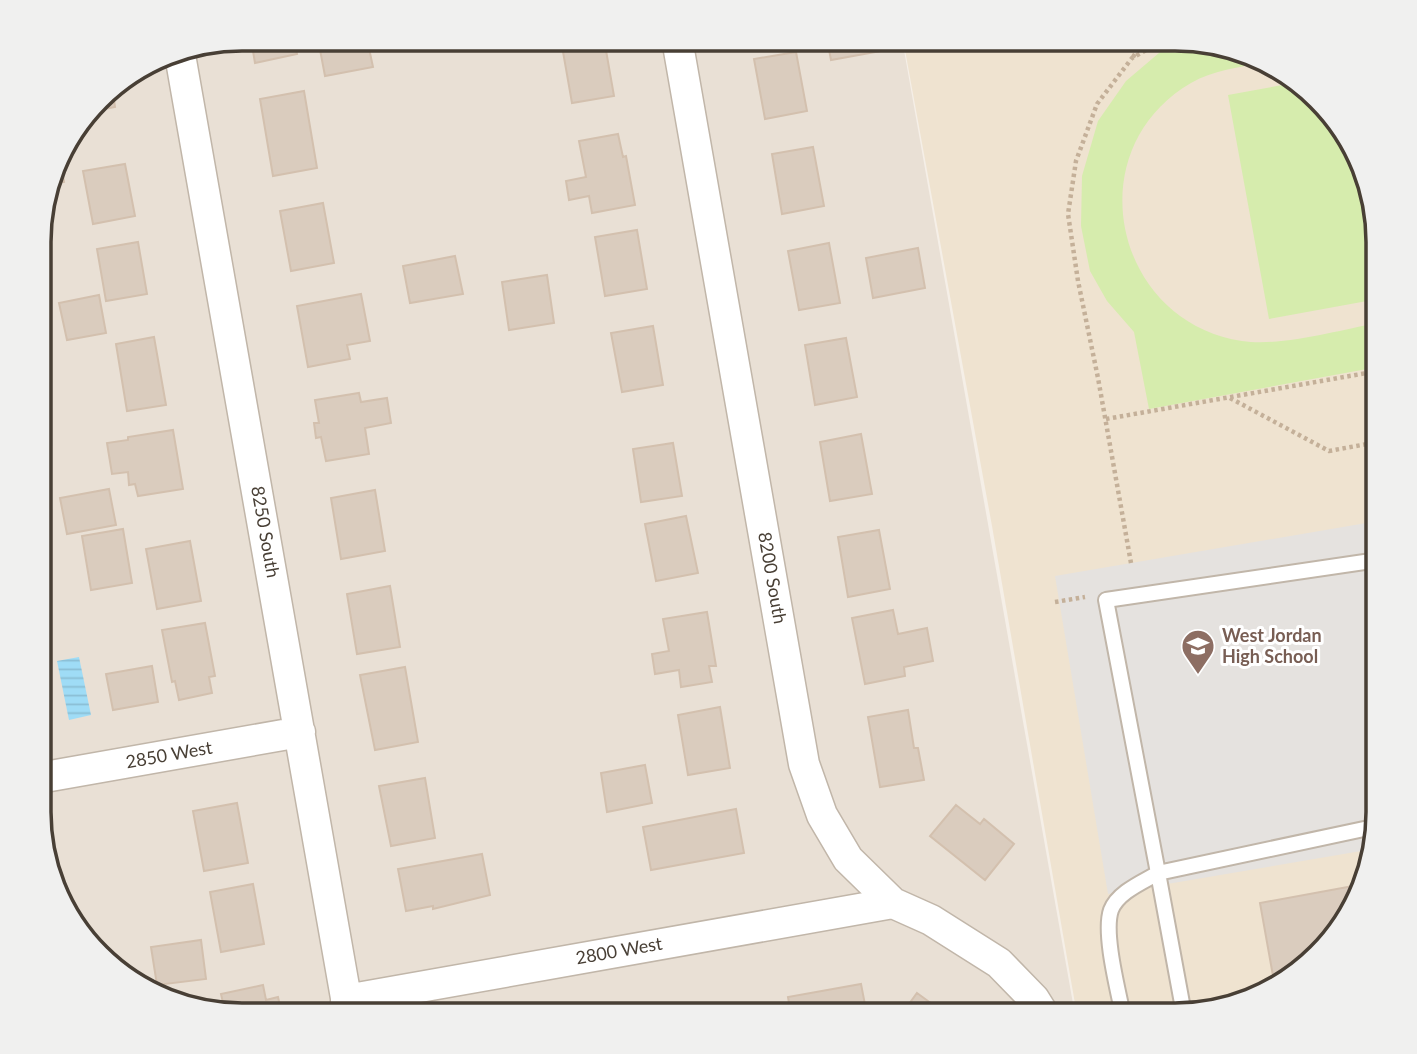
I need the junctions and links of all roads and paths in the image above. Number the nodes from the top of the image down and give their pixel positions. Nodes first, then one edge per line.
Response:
1 (679, 51) edge
2 (1137, 51) edge
3 (1145, 51) edge
4 (1132, 58) junction
5 (181, 61) edge
6 (1366, 373) edge
7 (1229, 397) junction
8 (1105, 419) junction
9 (1366, 444) edge
10 (1366, 562) edge
11 (1131, 564) dead end
12 (1106, 600) junction
13 (1055, 601) dead end
14 (300, 732) junction
15 (51, 776) edge
16 (1366, 829) edge
17 (1158, 873) junction
18 (893, 903) junction
19 (346, 1003) edge
20 (368, 1003) edge
21 (1036, 1003) edge
22 (1121, 1003) edge
23 (1182, 1003) edge

1 - 18 street, 8200 South
2 - 4 path
3 - 4 path
4 - 8 path
5 - 14 street, 8250 South
6 - 7 path
7 - 8 path
7 - 9 path
8 - 11 path
10 - 12 lane
12 - 13 path
12 - 17 lane
14 - 15 street, 2850 West
14 - 19 street, 8250 South
16 - 17 lane
17 - 22 lane
17 - 23 lane
18 - 20 street, 2800 West
18 - 21 street, 8200 South

